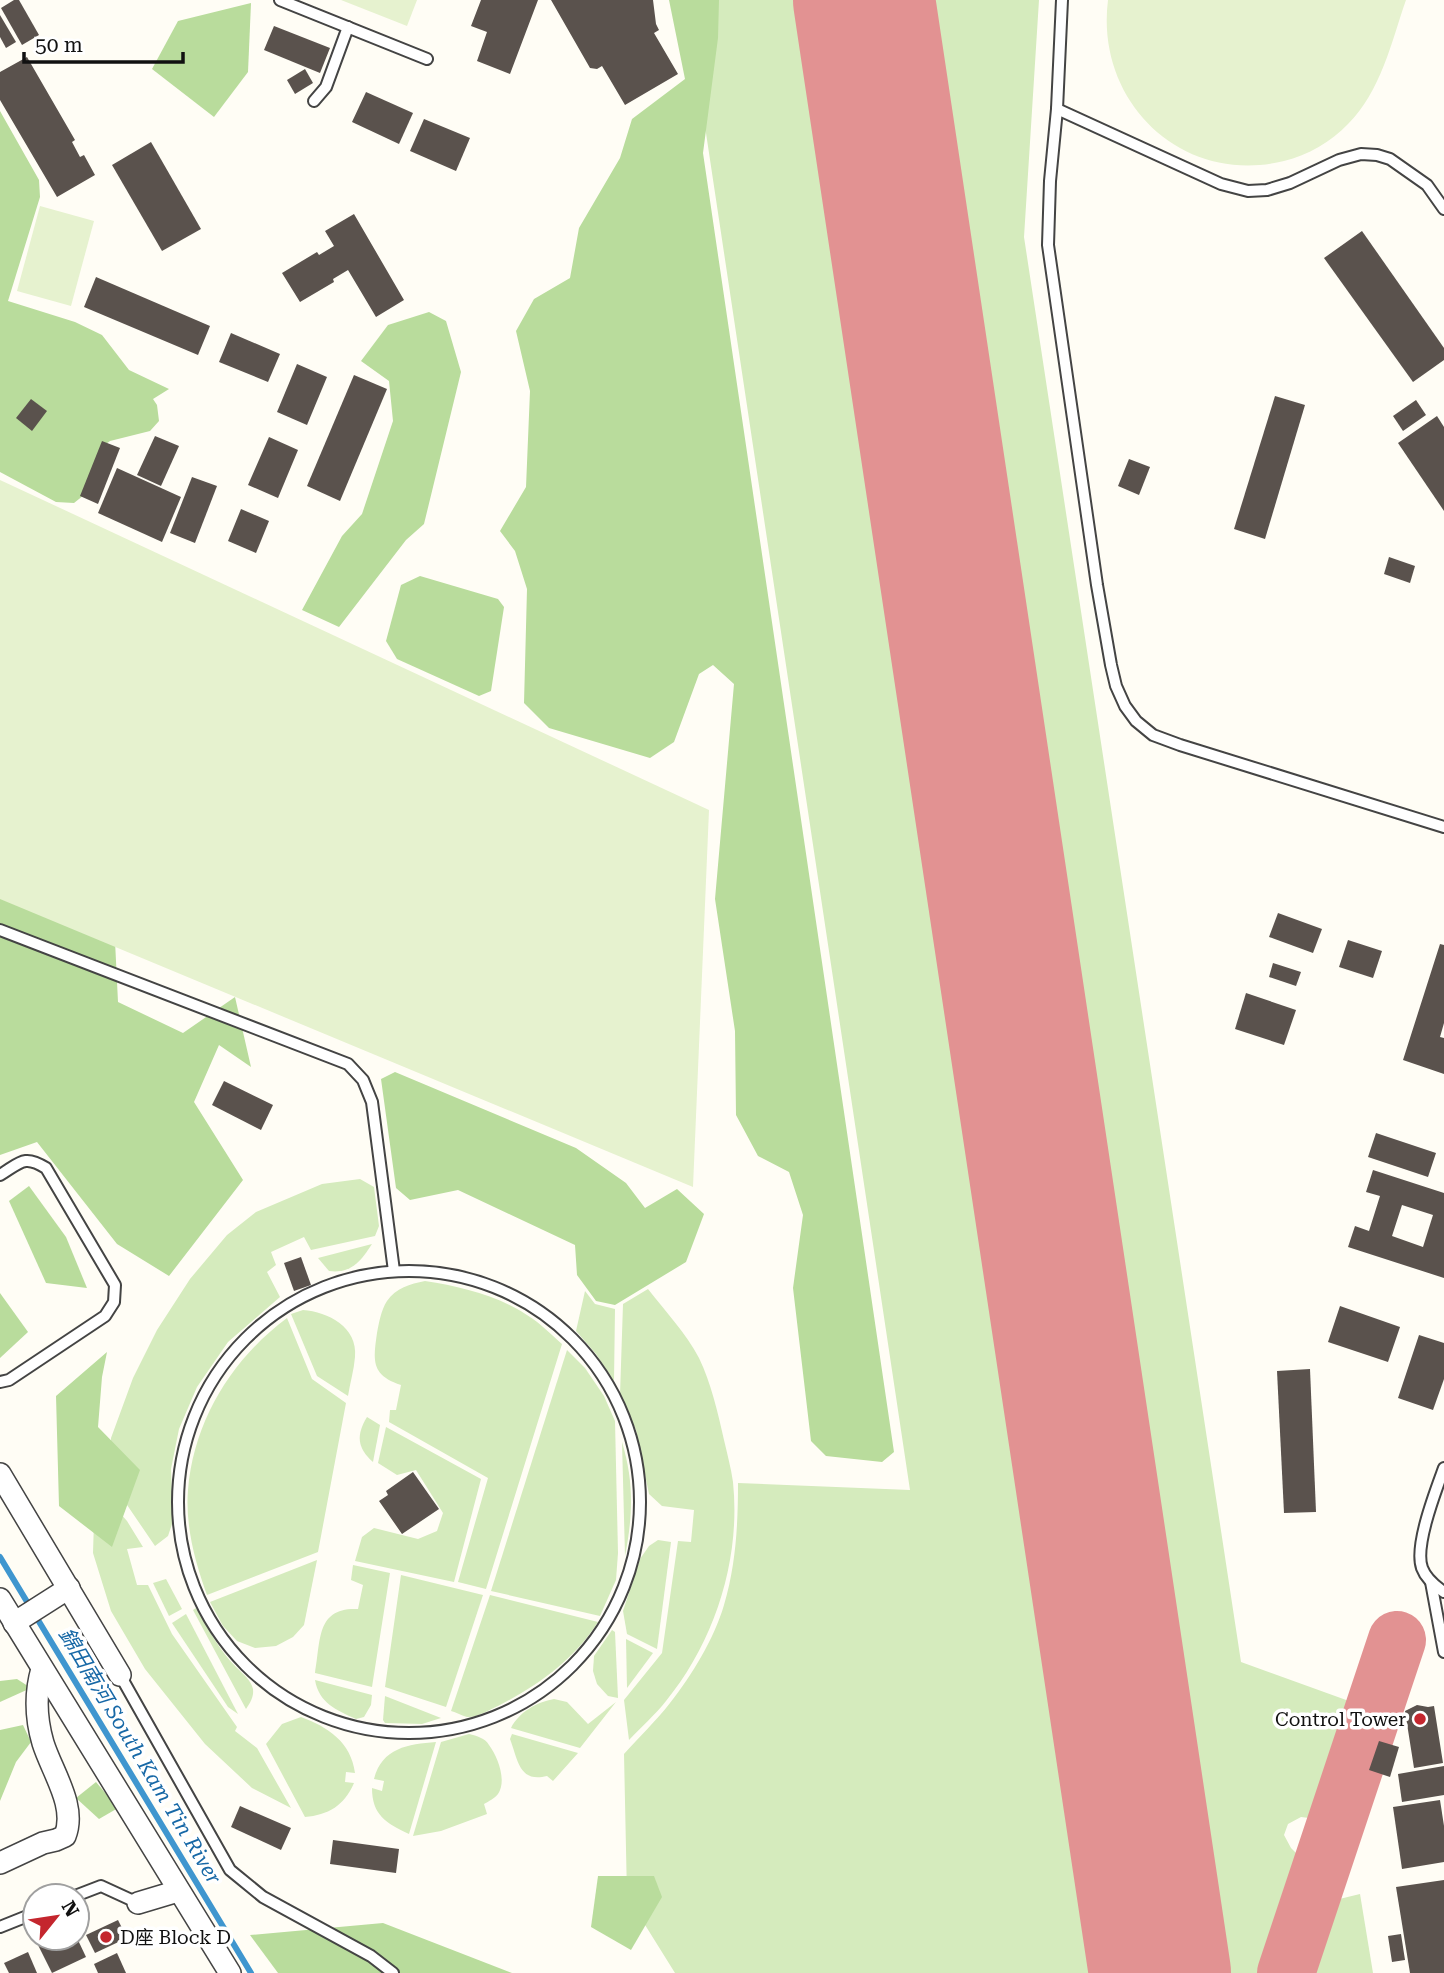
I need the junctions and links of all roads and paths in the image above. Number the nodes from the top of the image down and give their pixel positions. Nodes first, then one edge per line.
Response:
1 (280, 0) edge
2 (1062, 0) edge
3 (348, 27) junction
4 (427, 59) dead end
5 (314, 101) dead end
6 (1056, 109) junction
7 (1444, 209) edge
8 (1444, 827) edge
9 (0, 930) edge
10 (0, 1175) edge
11 (394, 1271) junction
12 (0, 1382) edge
13 (1444, 1468) edge
14 (0, 1474) edge
15 (1431, 1582) junction
16 (69, 1588) junction
17 (1444, 1592) edge
18 (0, 1600) edge
19 (14, 1623) junction
20 (1444, 1652) edge
21 (42, 1669) junction
22 (120, 1675) joint
23 (0, 1863) edge
24 (91, 1890) edge
25 (178, 1891) junction
26 (138, 1903) joint
27 (21, 1919) edge
28 (0, 1927) edge
29 (230, 1973) edge
30 (393, 1973) edge

1 - 3 lane
2 - 6 lane
3 - 4 lane
3 - 5 lane
6 - 7 lane
6 - 8 lane
9 - 11 lane
10 - 12 lane
11 - 11 lane
13 - 15 lane
14 - 16 street
15 - 17 lane
15 - 20 lane
16 - 19 street
16 - 22 street
18 - 19 street
19 - 21 street
21 - 23 street
21 - 25 street
22 - 30 lane
24 - 26 lane
25 - 26 street
25 - 29 street
27 - 28 lane

